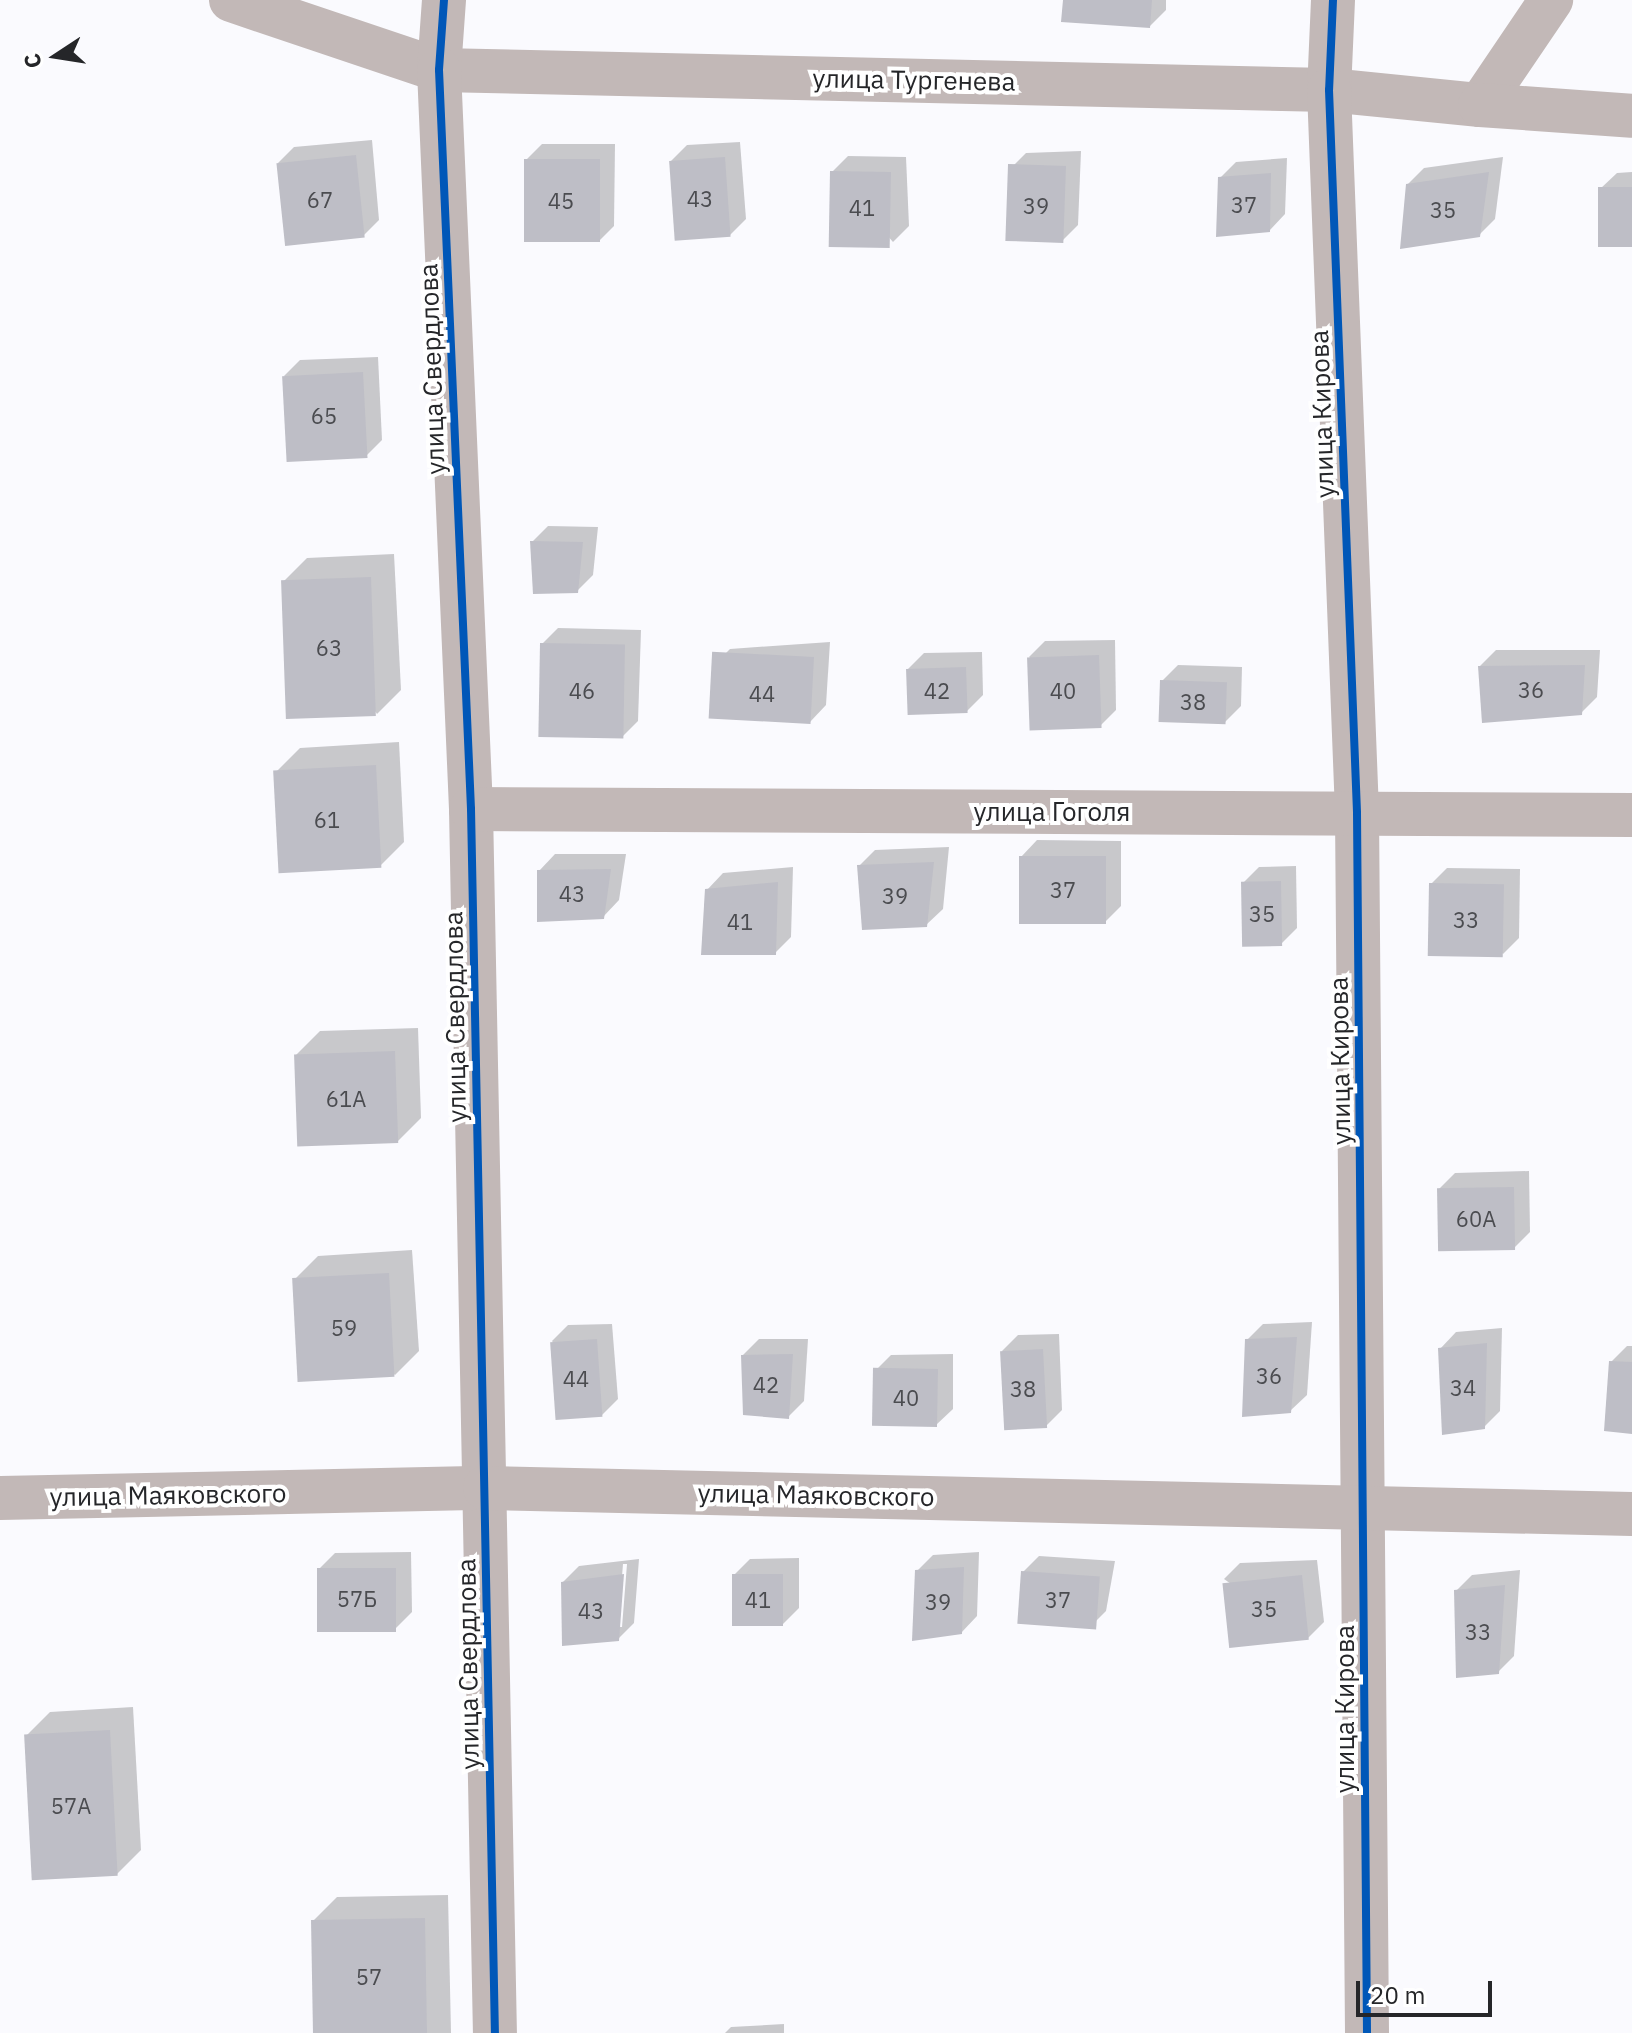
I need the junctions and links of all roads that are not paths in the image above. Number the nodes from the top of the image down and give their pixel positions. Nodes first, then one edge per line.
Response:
1 (231, 0) edge
2 (444, 0) edge
3 (1333, 0) edge
4 (1551, 0) edge
5 (439, 70) junction
6 (1329, 90) junction
7 (1480, 105) junction
8 (1632, 116) edge
9 (471, 809) junction
10 (1357, 813) junction
11 (1632, 815) edge
12 (485, 1488) junction
13 (0, 1498) edge
14 (1364, 1507) junction
15 (1632, 1514) edge
16 (495, 2033) edge
17 (1367, 2033) edge

1 - 5 street, улица Тургенева
2 - 5 street, улица Свердлова
3 - 6 street, улица Кирова
4 - 7 street
5 - 6 street, улица Тургенева
5 - 9 street, улица Свердлова
6 - 7 street, улица Тургенева
6 - 10 street, улица Кирова
7 - 8 street, улица Тургенева
9 - 10 street, улица Гоголя
9 - 12 street, улица Свердлова
10 - 11 street, улица Гоголя
10 - 14 street, улица Кирова
12 - 13 street, улица Маяковского
12 - 14 street, улица Маяковского
12 - 16 street, улица Свердлова
14 - 15 street, улица Маяковского
14 - 17 street, улица Кирова

